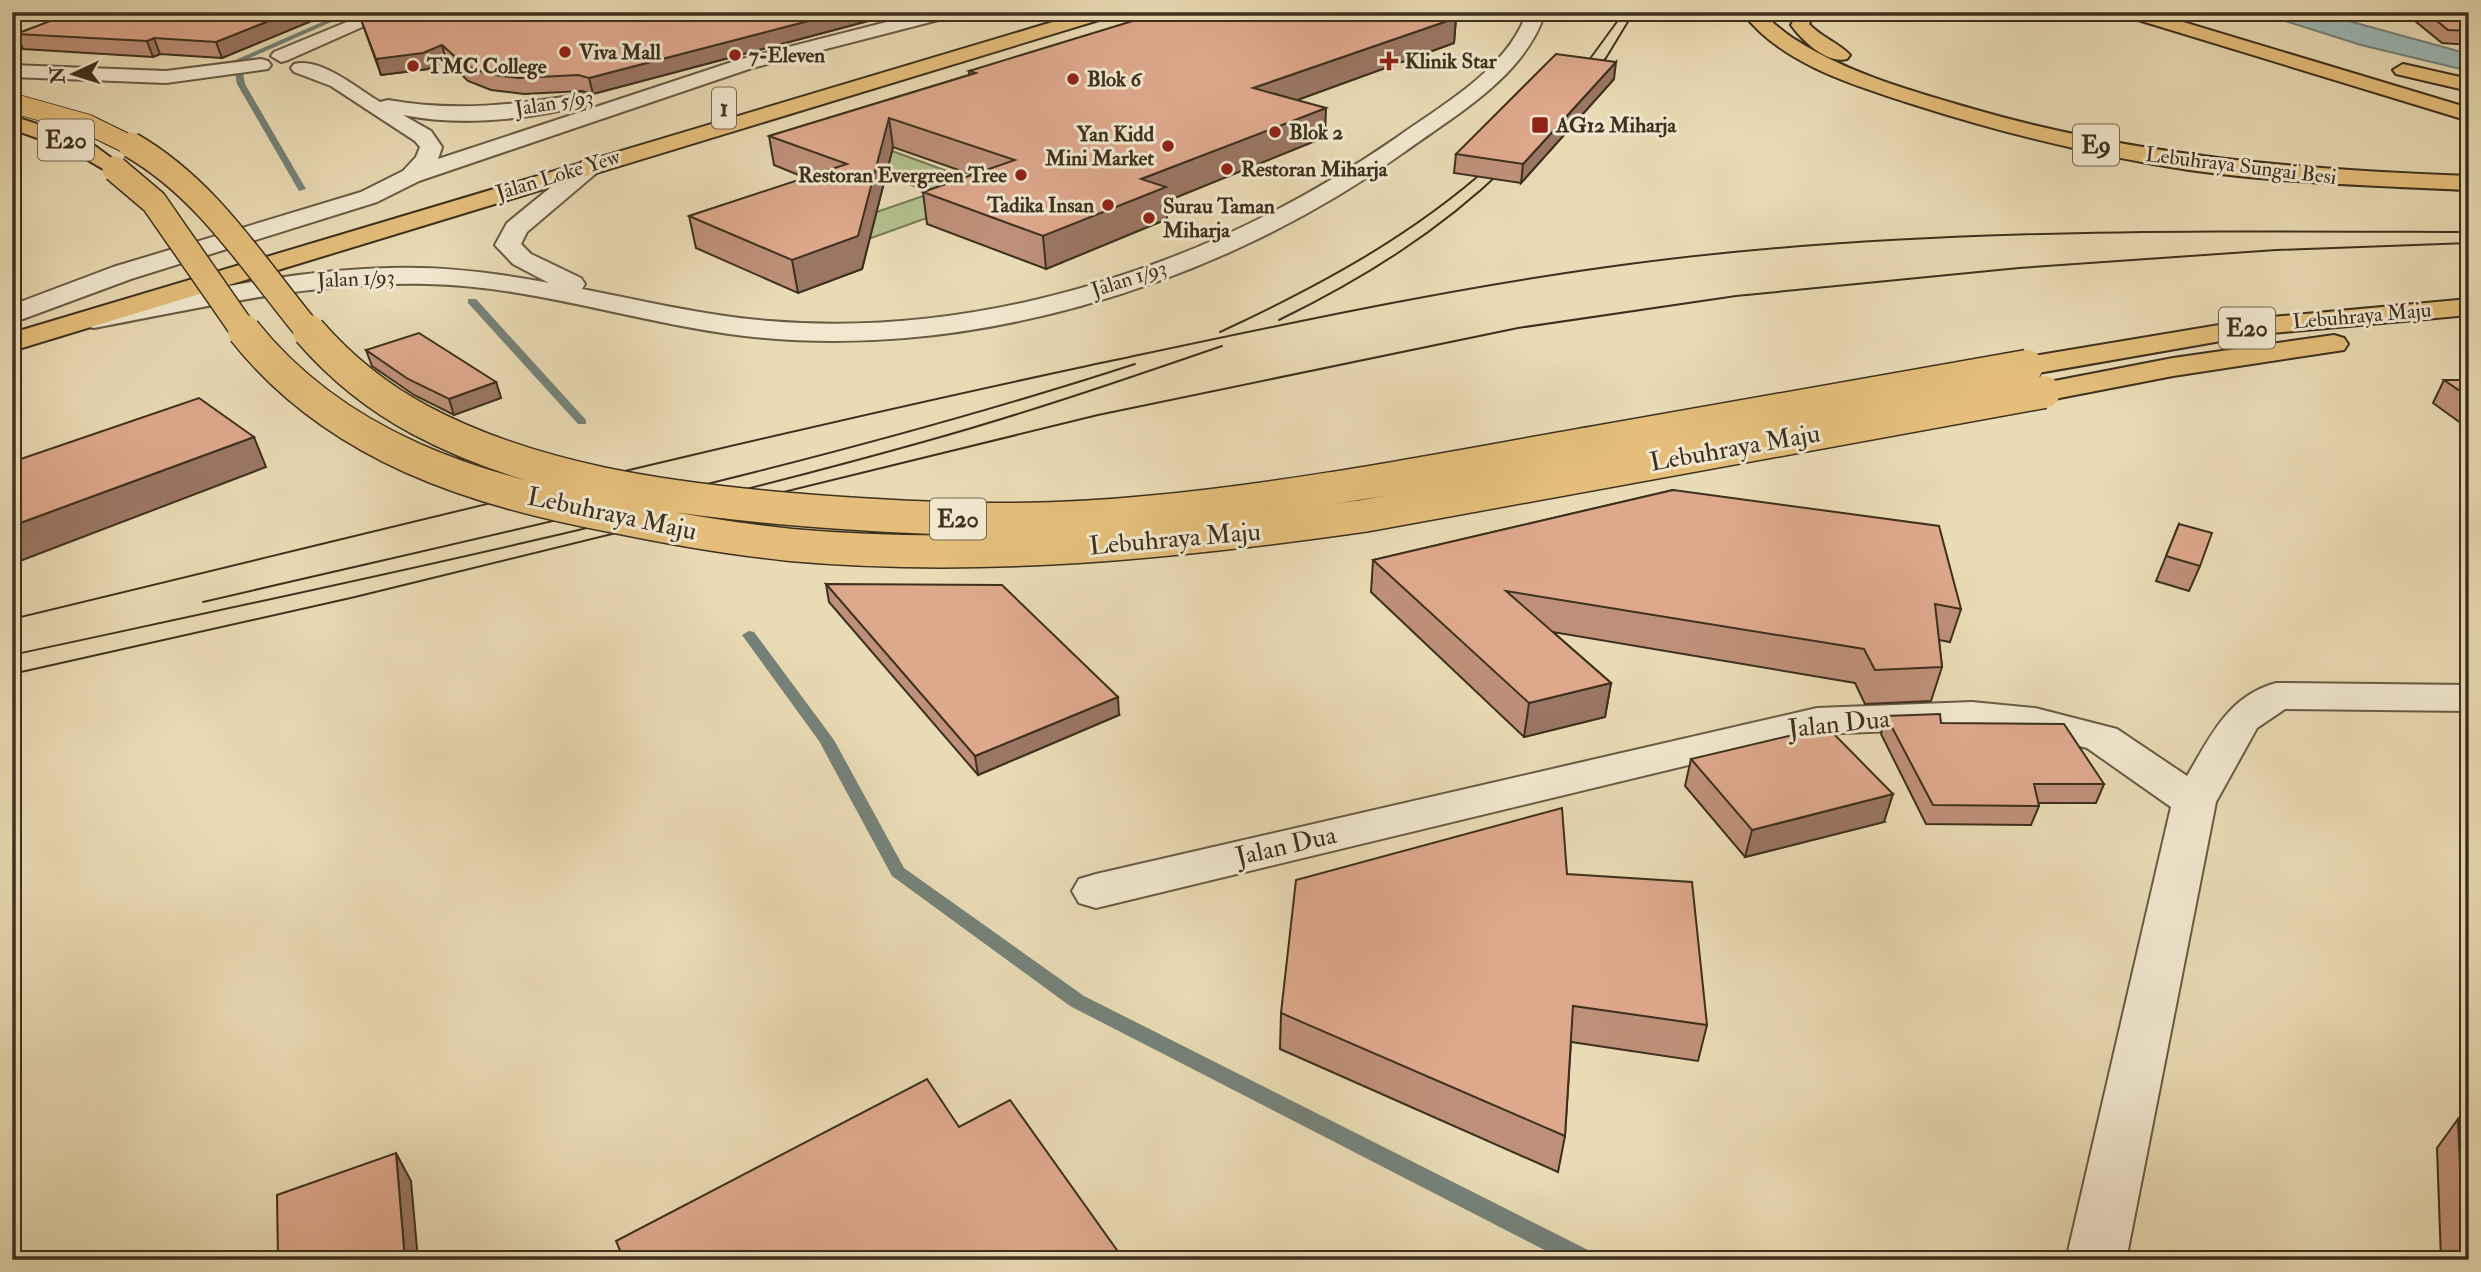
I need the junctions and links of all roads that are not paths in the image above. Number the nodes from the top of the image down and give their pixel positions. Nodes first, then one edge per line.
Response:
1 (387, 12) edge
2 (912, 12) edge
3 (948, 12) edge
4 (1055, 12) edge
5 (1106, 12) edge
6 (1535, 12) edge
7 (1751, 12) edge
8 (1807, 12) edge
9 (2166, 12) edge
10 (2199, 12) edge
11 (2124, 14) edge
12 (1025, 17) edge
13 (347, 29) junction
14 (2263, 32) dead end
15 (845, 39) junction
16 (319, 58) junction
17 (745, 64) junction
18 (2378, 64) dead end
19 (260, 66) junction
20 (301, 68) junction
21 (12, 71) edge
22 (76, 76) junction
23 (338, 82) junction
24 (12, 84) edge
25 (2469, 85) edge
26 (12, 90) edge
27 (362, 100) junction
28 (12, 103) edge
29 (2469, 104) edge
30 (2469, 115) edge
31 (12, 122) edge
32 (592, 165) junction
33 (2469, 169) edge
34 (2469, 183) edge
35 (426, 186) junction
36 (2469, 307) edge
37 (639, 311) junction
38 (12, 316) edge
39 (75, 323) junction
40 (2469, 331) edge
41 (12, 342) edge
42 (2036, 379) junction
43 (2469, 698) edge
44 (2194, 802) junction
45 (1096, 891) dead end
46 (2096, 1260) edge

1 - 13 street
2 - 15 street
3 - 15 street
4 - 12 highway, Jalan Loke Yew / 1
5 - 32 highway, Jalan Loke Yew / 1
6 - 37 street, Jalan 1/93
7 - 34 highway, Lebuhraya Sungai Besi / E9
8 - 33 highway
9 - 29 highway
10 - 14 highway
11 - 30 highway
12 - 35 highway, Jalan Loke Yew / 1
13 - 16 street
13 - 19 street
15 - 17 street
16 - 19 street
16 - 20 street
16 - 23 street, Jalan 5/93
17 - 27 street, Jalan 5/93
17 - 35 street
18 - 25 highway
19 - 20 street
19 - 22 street
20 - 23 street, Jalan 5/93
21 - 22 street
22 - 24 street
22 - 26 street
23 - 27 street, Jalan 5/93
27 - 35 street, Jalan 5/93
28 - 42 highway, Lebuhraya Maju / E20, bridge
31 - 42 highway, Lebuhraya Maju / E20, bridge
32 - 37 street, Jalan 1/93
32 - 39 highway, Jalan Loke Yew / 1
35 - 38 highway, Jalan Loke Yew / 1
35 - 38 street, Jalan 5/93
36 - 42 highway, Lebuhraya Maju / E20
37 - 39 street, Jalan 1/93
39 - 41 highway, Jalan Loke Yew / 1
40 - 42 highway, Lebuhraya Maju / E20
43 - 44 street
44 - 45 street, Jalan Dua
44 - 46 street

